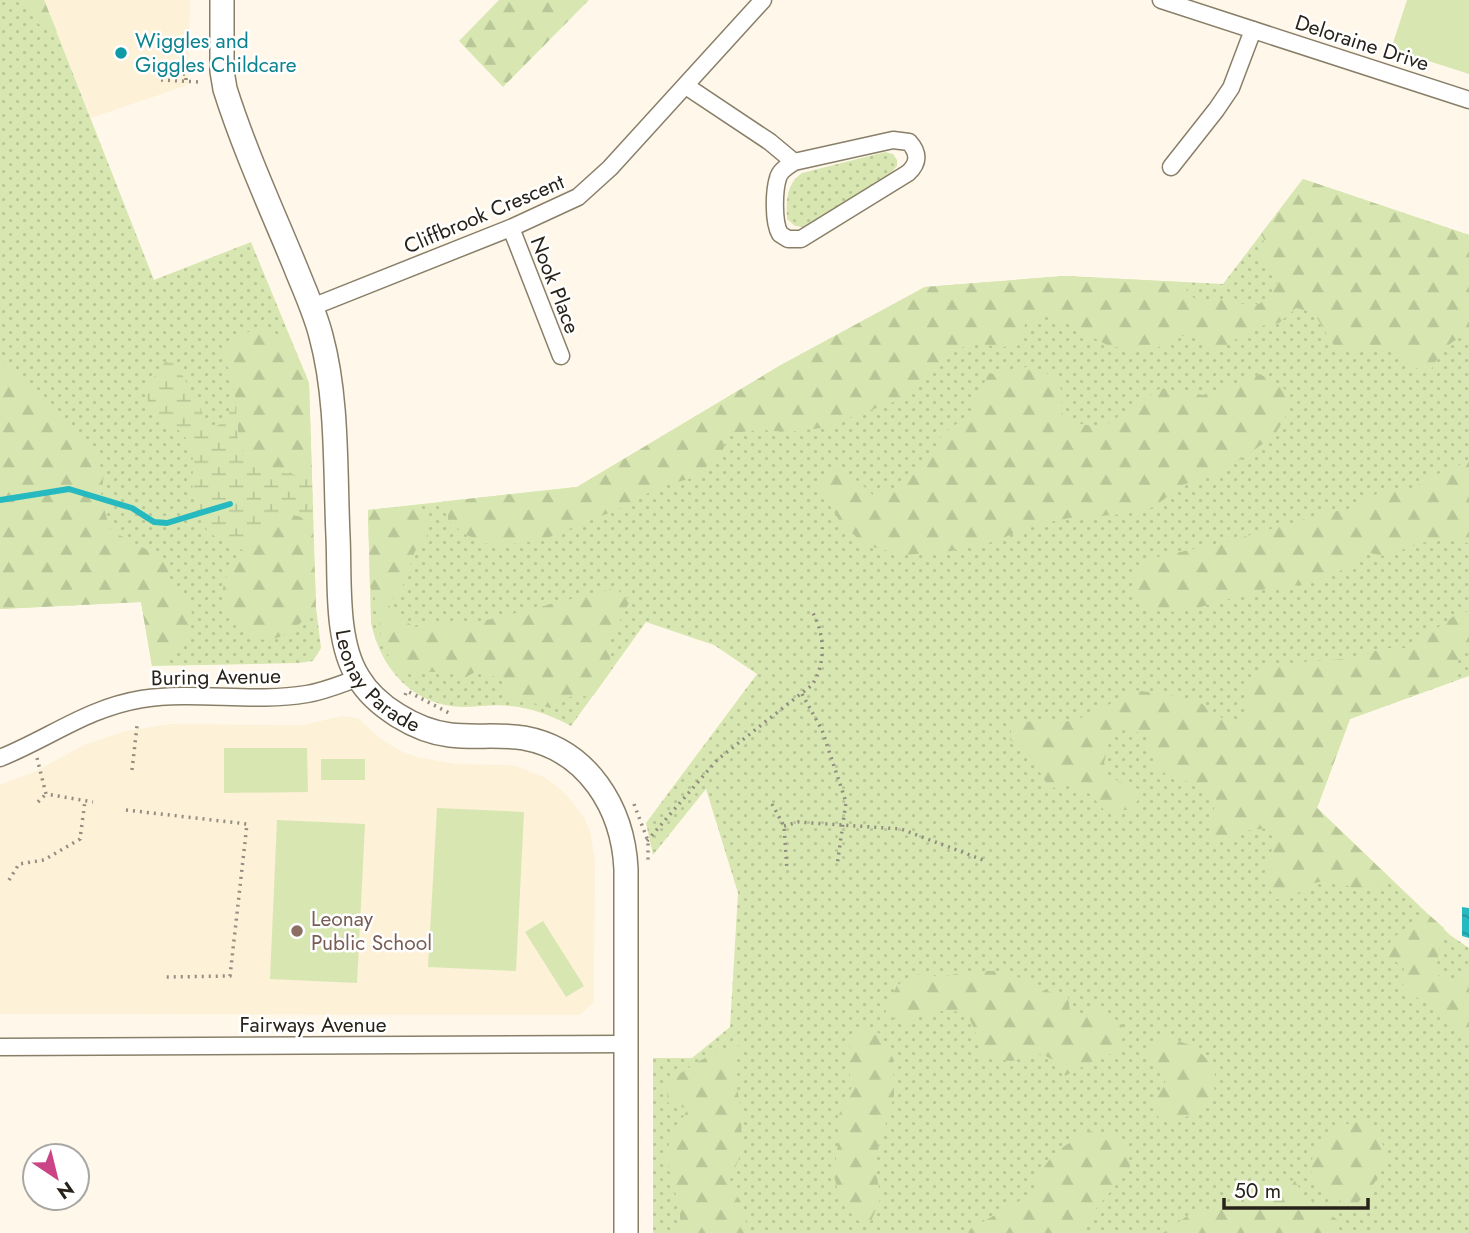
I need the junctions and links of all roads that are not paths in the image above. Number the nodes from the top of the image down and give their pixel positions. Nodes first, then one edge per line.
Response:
1 (222, 0) edge
2 (762, 0) edge
3 (1161, 0) edge
4 (1253, 30) junction
5 (686, 86) junction
6 (1469, 100) edge
7 (794, 162) junction
8 (1171, 167) dead end
9 (511, 228) junction
10 (312, 307) junction
11 (561, 356) dead end
12 (358, 678) junction
13 (0, 758) edge
14 (625, 1044) junction
15 (0, 1047) edge
16 (626, 1233) edge

1 - 10 street, Leonay Parade
2 - 5 street, Cliffbrook Crescent
3 - 4 street, Deloraine Drive
4 - 6 street, Deloraine Drive
4 - 8 street
5 - 7 street
5 - 9 street, Cliffbrook Crescent
7 - 7 street
9 - 10 street, Cliffbrook Crescent
9 - 11 street, Nook Place
10 - 12 street, Leonay Parade
12 - 13 street, Buring Avenue
12 - 14 street, Leonay Parade
14 - 15 street, Fairways Avenue
14 - 16 street, Leonay Parade

